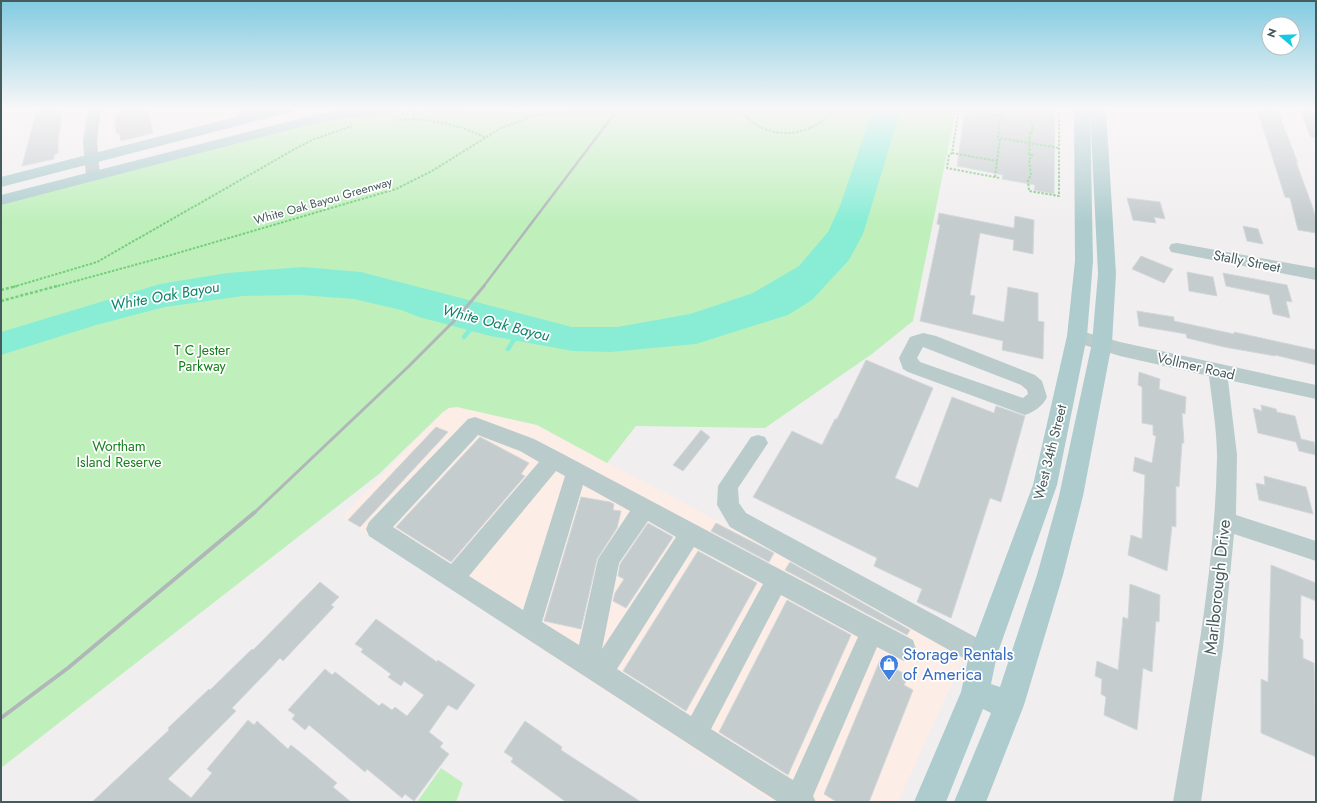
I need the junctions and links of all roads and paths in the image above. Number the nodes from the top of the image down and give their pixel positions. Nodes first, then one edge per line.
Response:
1 (91, 146) edge
2 (132, 146) edge
3 (208, 146) edge
4 (300, 146) edge
5 (473, 146) edge
6 (953, 146) edge
7 (999, 146) edge
8 (1029, 146) edge
9 (1050, 146) edge
10 (1082, 146) edge
11 (1100, 146) edge
12 (1059, 148) joint
13 (952, 153) junction
14 (92, 158) junction
15 (997, 161) junction
16 (93, 176) junction
17 (995, 177) junction
18 (1000, 178) dead end
19 (1, 182) edge
20 (1, 200) edge
21 (1177, 248) dead end
22 (1316, 274) edge
23 (1, 290) edge
24 (1, 302) edge
25 (1077, 336) junction
26 (1102, 343) junction
27 (1218, 372) junction
28 (1316, 392) edge
29 (1038, 397) junction
30 (1062, 406) junction
31 (758, 443) dead end
32 (554, 459) junction
33 (577, 471) junction
34 (1044, 485) junction
35 (1071, 496) junction
36 (644, 508) junction
37 (1225, 521) junction
38 (691, 533) junction
39 (1316, 551) edge
40 (453, 578) junction
41 (777, 580) junction
42 (528, 627) junction
43 (872, 632) junction
44 (904, 649) dead end
45 (983, 655) junction
46 (594, 669) junction
47 (975, 692) junction
48 (1009, 705) junction
49 (695, 734) junction
50 (800, 801) edge
51 (930, 802) edge
52 (970, 802) edge
53 (1186, 802) edge

1 - 14 street
2 - 14 main road
3 - 16 main road
4 - 23 path
5 - 24 path, White Oak Bayou Greenway
6 - 13 path
7 - 15 path
8 - 12 path
9 - 12 path
10 - 25 main road, West 34th Street
11 - 26 main road, West 34th Street
13 - 15 path
13 - 17 path
14 - 16 street
14 - 19 main road
15 - 17 path
16 - 20 main road
17 - 18 path
21 - 22 street, Stally Street
25 - 26 street, Vollmer Road
25 - 30 main road, West 34th Street
26 - 27 street, Vollmer Road
26 - 35 main road, West 34th Street
27 - 28 street, Vollmer Road
27 - 37 street, Marlborough Drive
29 - 29 street
29 - 30 street
30 - 34 main road, West 34th Street
31 - 45 street
32 - 33 street
32 - 40 street
32 - 40 street
33 - 36 street
33 - 42 street
34 - 35 main road
34 - 45 main road, West 34th Street
35 - 48 main road, West 34th Street
36 - 38 street
36 - 46 street
37 - 39 street
37 - 53 street, Marlborough Drive
38 - 41 street
38 - 46 street
40 - 42 street
41 - 43 street
41 - 49 street
42 - 46 street
43 - 44 street
43 - 50 street
45 - 47 main road, West 34th Street
46 - 49 street
47 - 48 main road
47 - 51 main road, West 34th Street
48 - 52 main road, West 34th Street
49 - 50 street

